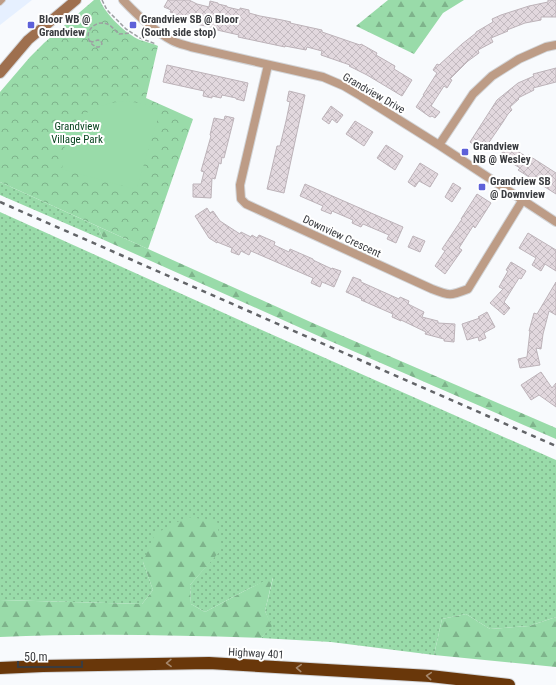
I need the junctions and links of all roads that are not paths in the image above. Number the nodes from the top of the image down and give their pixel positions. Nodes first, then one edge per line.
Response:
1 (3, 0) edge
2 (76, 0) edge
3 (123, 0) edge
4 (0, 3) edge
5 (556, 45) edge
6 (268, 65) junction
7 (0, 73) edge
8 (439, 145) junction
9 (522, 201) junction
10 (556, 222) edge
11 (0, 668) edge
12 (509, 685) edge

1 - 4 lane
2 - 7 main road
3 - 6 street, Grandview Drive
5 - 8 street
6 - 8 street, Grandview Drive
6 - 9 street, Downview Crescent
8 - 9 street, Grandview Drive
9 - 10 street, Grandview Drive
12 -> 11 highway, Highway 401

